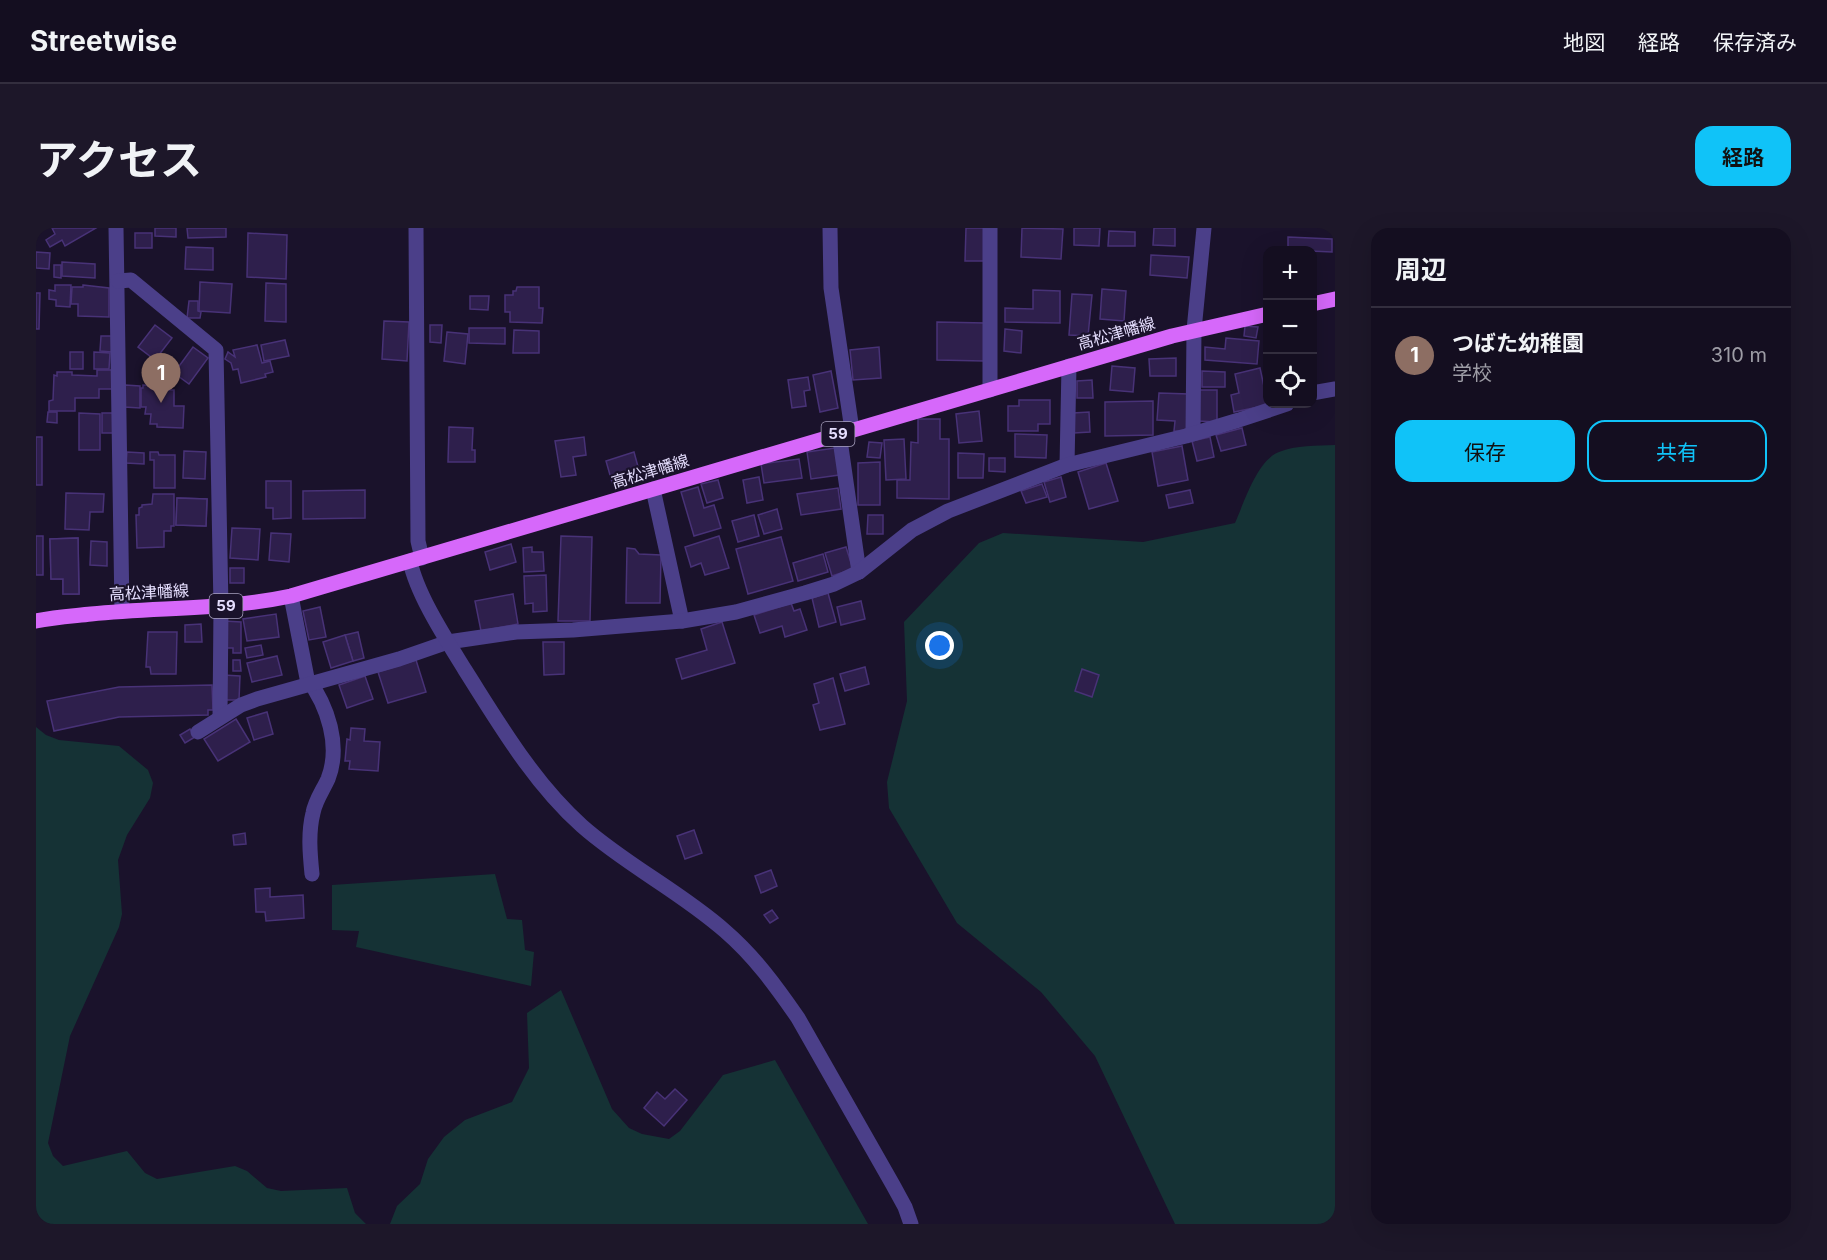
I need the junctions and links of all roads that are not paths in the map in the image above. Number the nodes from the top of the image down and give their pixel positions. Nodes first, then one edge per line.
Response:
1 (116, 228) edge
2 (416, 228) edge
3 (830, 228) edge
4 (990, 228) edge
5 (1204, 228) edge
6 (118, 281) junction
7 (1335, 299) edge
8 (1317, 303) edge
9 (1263, 315) edge
10 (1194, 330) junction
11 (1069, 366) junction
12 (1335, 389) edge
13 (990, 390) junction
14 (1317, 392) edge
15 (1275, 408) edge
16 (846, 432) junction
17 (1193, 434) junction
18 (1067, 465) junction
19 (653, 489) junction
20 (416, 559) junction
21 (859, 572) junction
22 (291, 596) junction
23 (221, 607) junction
24 (122, 611) junction
25 (36, 621) edge
26 (682, 621) junction
27 (448, 642) junction
28 (311, 683) junction
29 (220, 717) junction
30 (198, 732) dead end
31 (312, 874) dead end
32 (911, 1224) edge

1 - 6 street
2 - 20 street
3 - 16 street
4 - 13 street
5 - 10 street
6 - 23 street
6 - 24 street
7 - 8 main road
9 - 10 main road, 高松津幡線 / 59
10 - 11 main road, 高松津幡線 / 59
10 - 17 street
11 - 13 main road, 高松津幡線 / 59
11 - 18 street
12 - 14 street
13 - 16 main road, 高松津幡線 / 59
15 - 17 street
16 - 19 main road, 高松津幡線 / 59
16 - 21 street
17 - 18 street
18 - 21 street
19 - 20 main road, 高松津幡線 / 59
19 - 26 street
20 - 22 main road, 高松津幡線 / 59
20 - 27 street
21 - 26 street
22 - 23 main road, 高松津幡線 / 59
22 - 28 street
23 - 24 main road, 高松津幡線 / 59
23 - 29 street
24 - 25 main road, 高松津幡線 / 59
26 - 27 street
27 - 28 street
27 - 32 street
28 - 29 street
28 - 31 street
29 - 30 street

